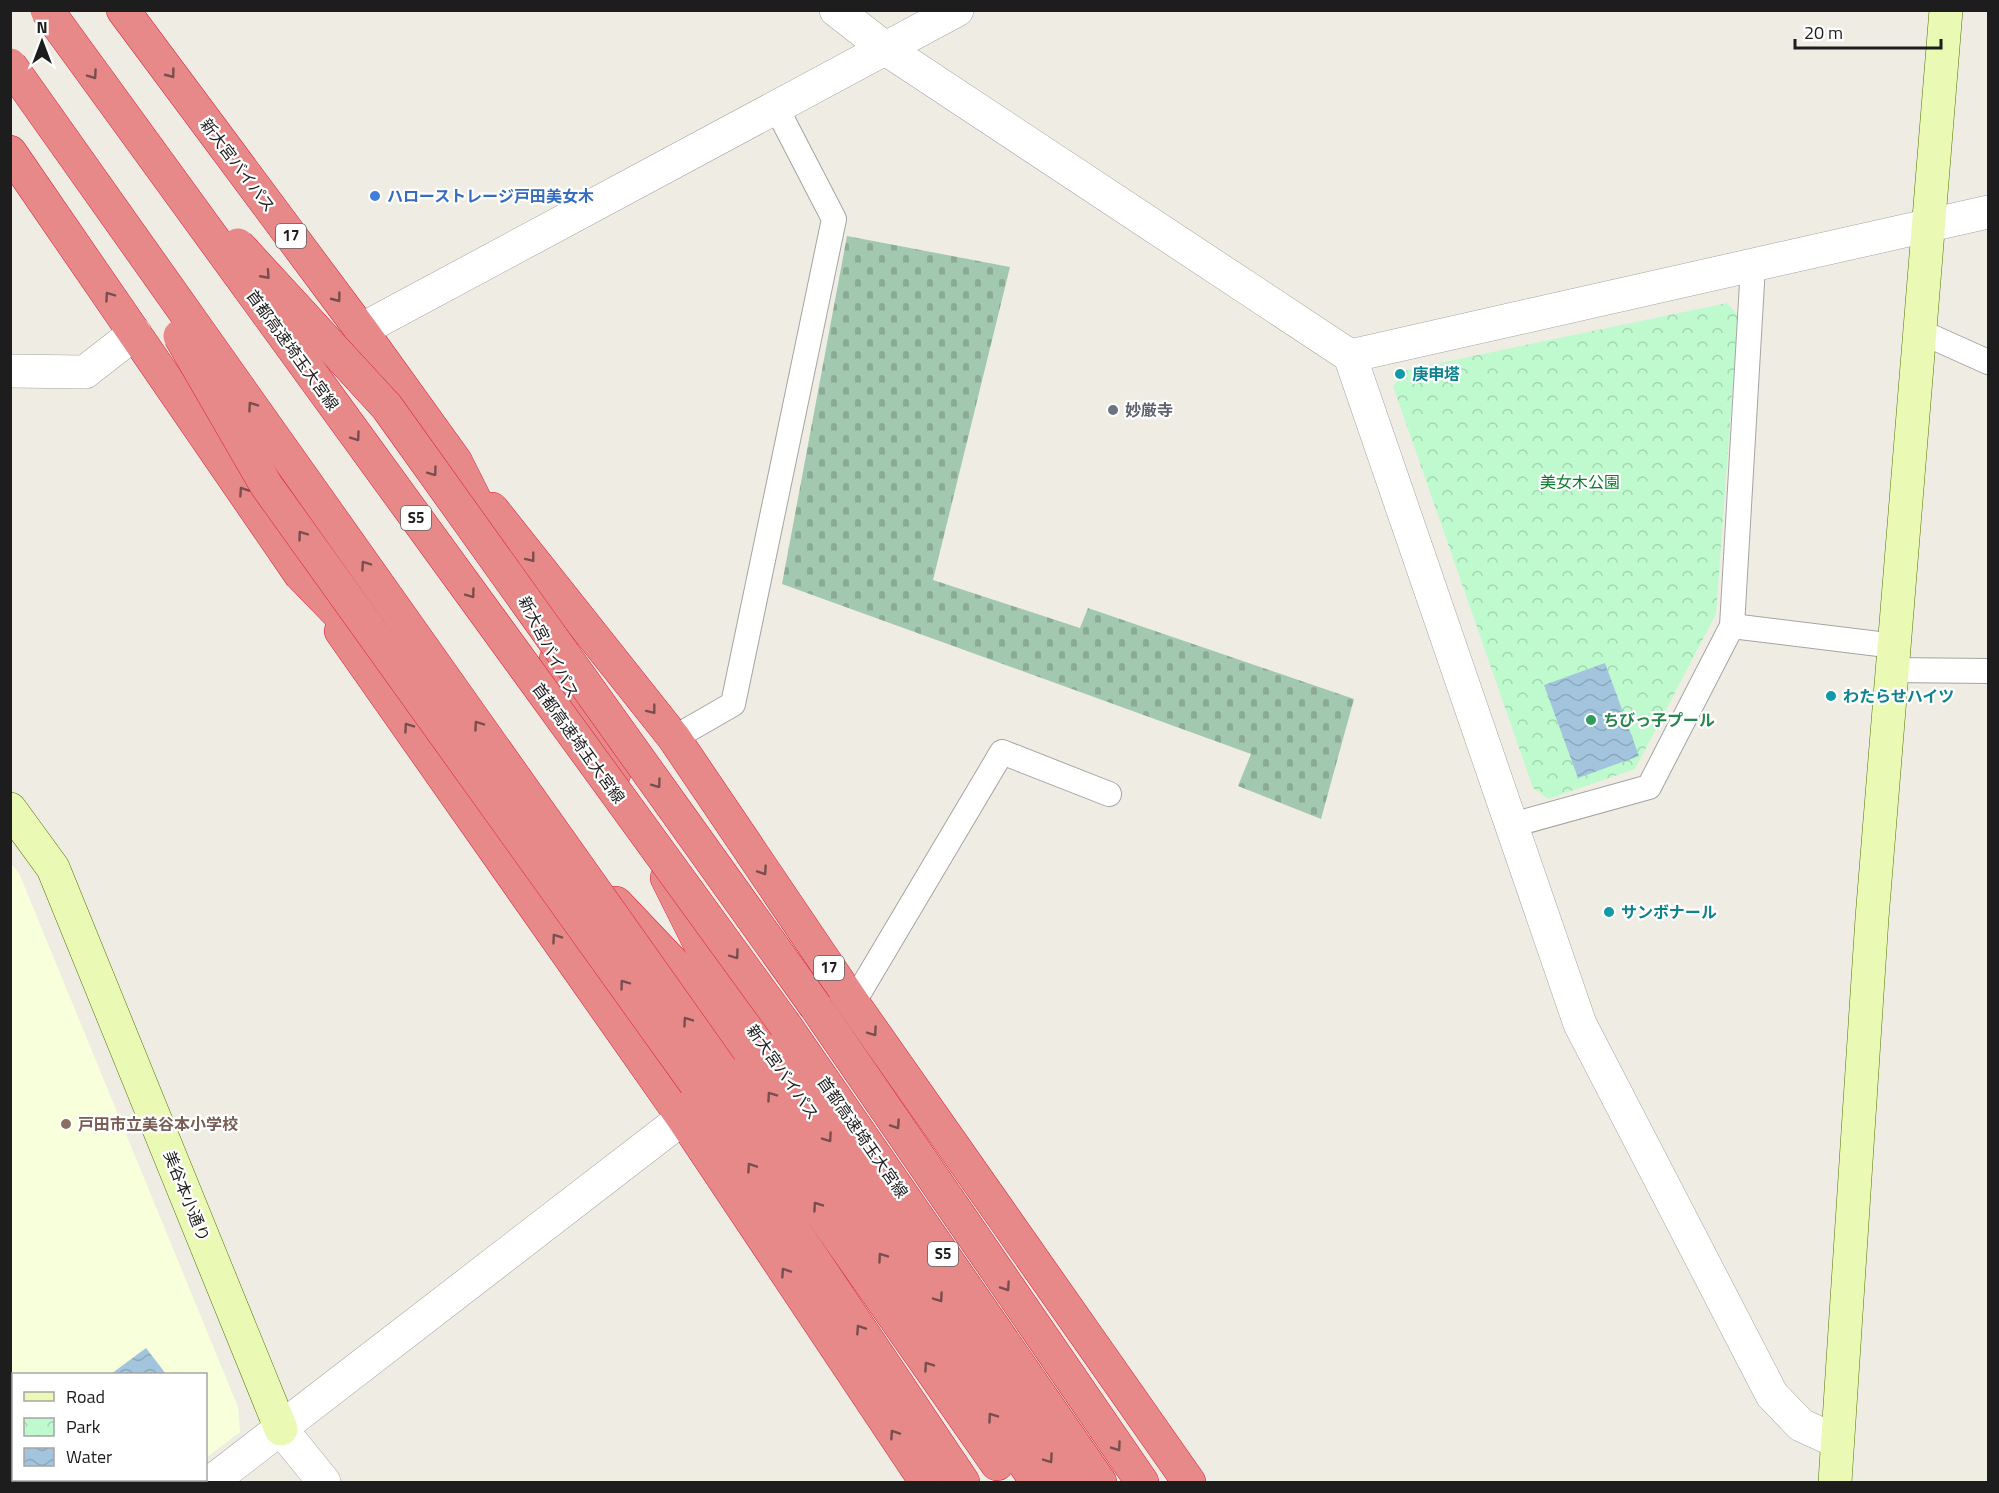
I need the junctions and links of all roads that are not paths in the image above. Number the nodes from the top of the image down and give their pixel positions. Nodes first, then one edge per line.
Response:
1 (47, 10) edge
2 (123, 10) edge
3 (836, 10) edge
4 (957, 10) edge
5 (1946, 10) edge
6 (886, 49) junction
7 (10, 64) edge
8 (776, 107) junction
9 (128, 124) junction
10 (10, 153) edge
11 (74, 154) junction
12 (1989, 212) edge
13 (1927, 226) junction
14 (1753, 266) junction
15 (361, 330) junction
16 (1919, 331) junction
17 (135, 333) junction
18 (1350, 356) junction
19 (1989, 362) edge
20 (10, 371) edge
21 (456, 462) junction
22 (300, 574) junction
23 (1732, 626) junction
24 (1894, 658) junction
25 (1989, 671) edge
26 (674, 738) junction
27 (1109, 794) dead end
28 (10, 809) edge
29 (1512, 825) junction
30 (853, 1003) junction
31 (683, 1118) junction
32 (281, 1429) junction
33 (1836, 1441) junction
34 (211, 1482) edge
35 (324, 1482) edge
36 (926, 1482) edge
37 (963, 1482) edge
38 (1010, 1482) edge
39 (1037, 1482) edge
40 (1066, 1482) edge
41 (1100, 1482) edge
42 (1142, 1482) edge
43 (1190, 1482) edge
44 (1835, 1482) edge

1 -> 9 highway, 首都高速埼玉大宮線 / S5, bridge
2 -> 15 highway, 新大宮バイパス / 17
3 - 6 street
4 - 6 street
5 - 13 main road
6 - 8 street
6 - 18 street
7 - 11 highway, bridge
8 - 15 street
8 - 26 lane
9 -> 41 highway, 首都高速埼玉大宮線 / S5, bridge
9 -> 42 highway, bridge
17 -> 10 highway, 新大宮バイパス
37 -> 11 highway, bridge
38 -> 11 highway, bridge
12 - 13 street
13 - 14 street
13 - 16 main road
14 - 18 street
14 - 23 lane
15 - 21 highway, 新大宮バイパス / 17
16 - 19 lane
16 - 24 main road
17 - 20 street
22 -> 17 highway, 新大宮バイパス
18 - 29 street
21 -> 26 highway, 17
21 -> 40 highway, 新大宮バイパス / 17
31 -> 22 highway
39 -> 22 highway, 新大宮バイパス
23 - 24 lane
23 - 29 lane
24 - 25 lane
24 - 33 main road
26 -> 30 highway, 17
27 - 30 lane
28 - 32 main road, 美谷本小通り
29 - 33 street
30 -> 43 highway, 17
31 - 32 street
36 -> 31 highway
32 - 34 street
32 - 35 street, 美谷本小通り
33 - 44 main road

